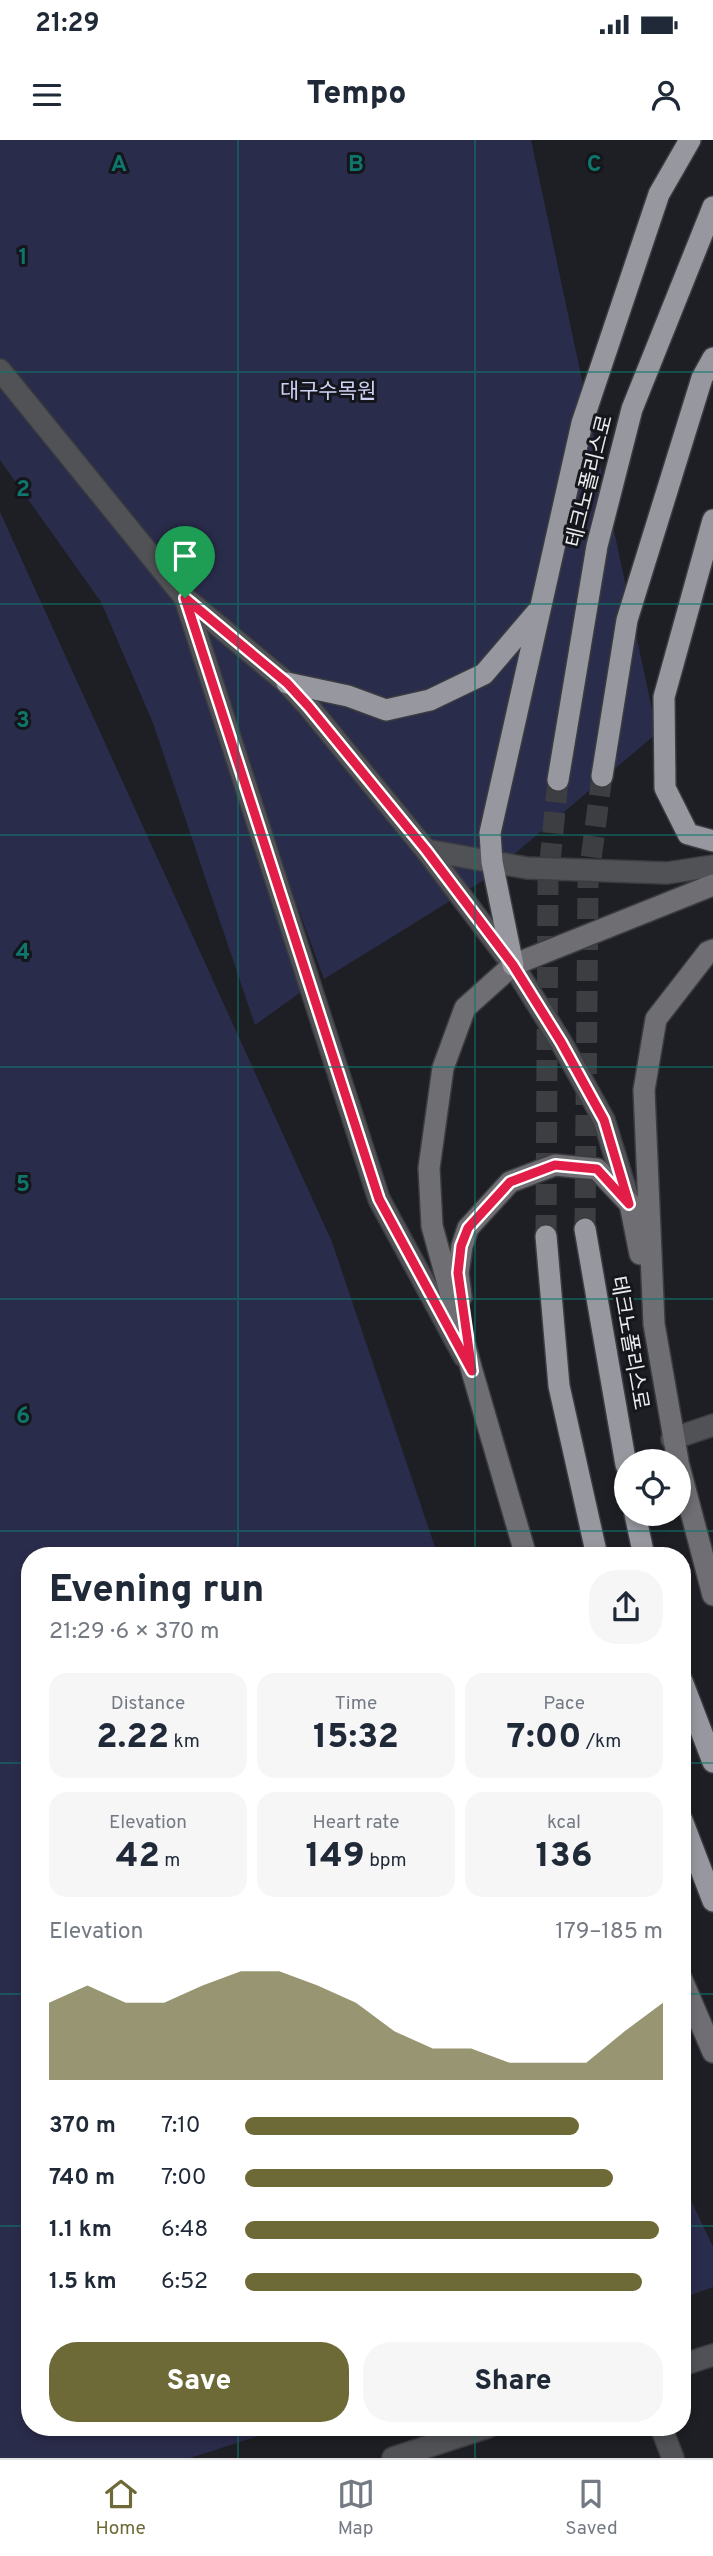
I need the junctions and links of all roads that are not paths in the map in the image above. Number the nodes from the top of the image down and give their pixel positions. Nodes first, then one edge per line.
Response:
1 (690, 140) edge
2 (713, 207) edge
3 (713, 358) edge
4 (0, 370) edge
5 (713, 520) edge
6 (185, 598) junction
7 (540, 608) junction
8 (287, 683) junction
9 (602, 776) tunnel mouth
10 (558, 780) tunnel mouth
11 (713, 841) edge
12 (426, 850) junction
13 (492, 862) junction
14 (713, 866) edge
15 (713, 885) edge
16 (713, 950) edge
17 (513, 965) junction
18 (629, 1204) junction
19 (585, 1228) tunnel mouth
20 (546, 1236) tunnel mouth
21 (654, 1324) junction
22 (472, 1371) junction
23 (713, 1425) edge
24 (672, 1439) junction
25 (623, 1449) edge
26 (674, 1449) edge
27 (691, 1513) edge
28 (638, 1526) edge
29 (523, 1547) edge
30 (595, 1547) edge
31 (642, 1547) edge
32 (713, 1595) edge
33 (691, 1705) edge
34 (713, 1762) edge
35 (691, 1844) edge
36 (713, 1901) edge
37 (691, 2001) edge
38 (713, 2052) edge
39 (713, 2355) edge
40 (691, 2362) edge
41 (460, 2436) edge
42 (665, 2436) edge
43 (393, 2458) edge
44 (674, 2458) edge

1 - 7 highway
2 - 10 highway, 테크노폴리스로
3 - 9 highway
4 - 6 street
5 - 11 highway
6 - 8 street
6 - 22 street
7 - 8 highway
7 - 13 highway
8 - 12 street
12 - 13 street
12 - 17 street
13 - 14 street
13 - 17 highway
15 - 17 main road
16 - 21 main road
17 - 18 street
17 - 22 main road
18 - 21 main road
18 - 22 main road
19 - 25 highway, 테크노폴리스로
20 - 30 highway
21 - 24 main road
22 - 29 main road
23 - 24 street
24 - 26 main road
27 - 32 main road
28 - 31 highway
33 - 34 highway
35 - 36 highway
37 - 38 main road
39 - 40 street
41 - 43 street
42 - 44 street

